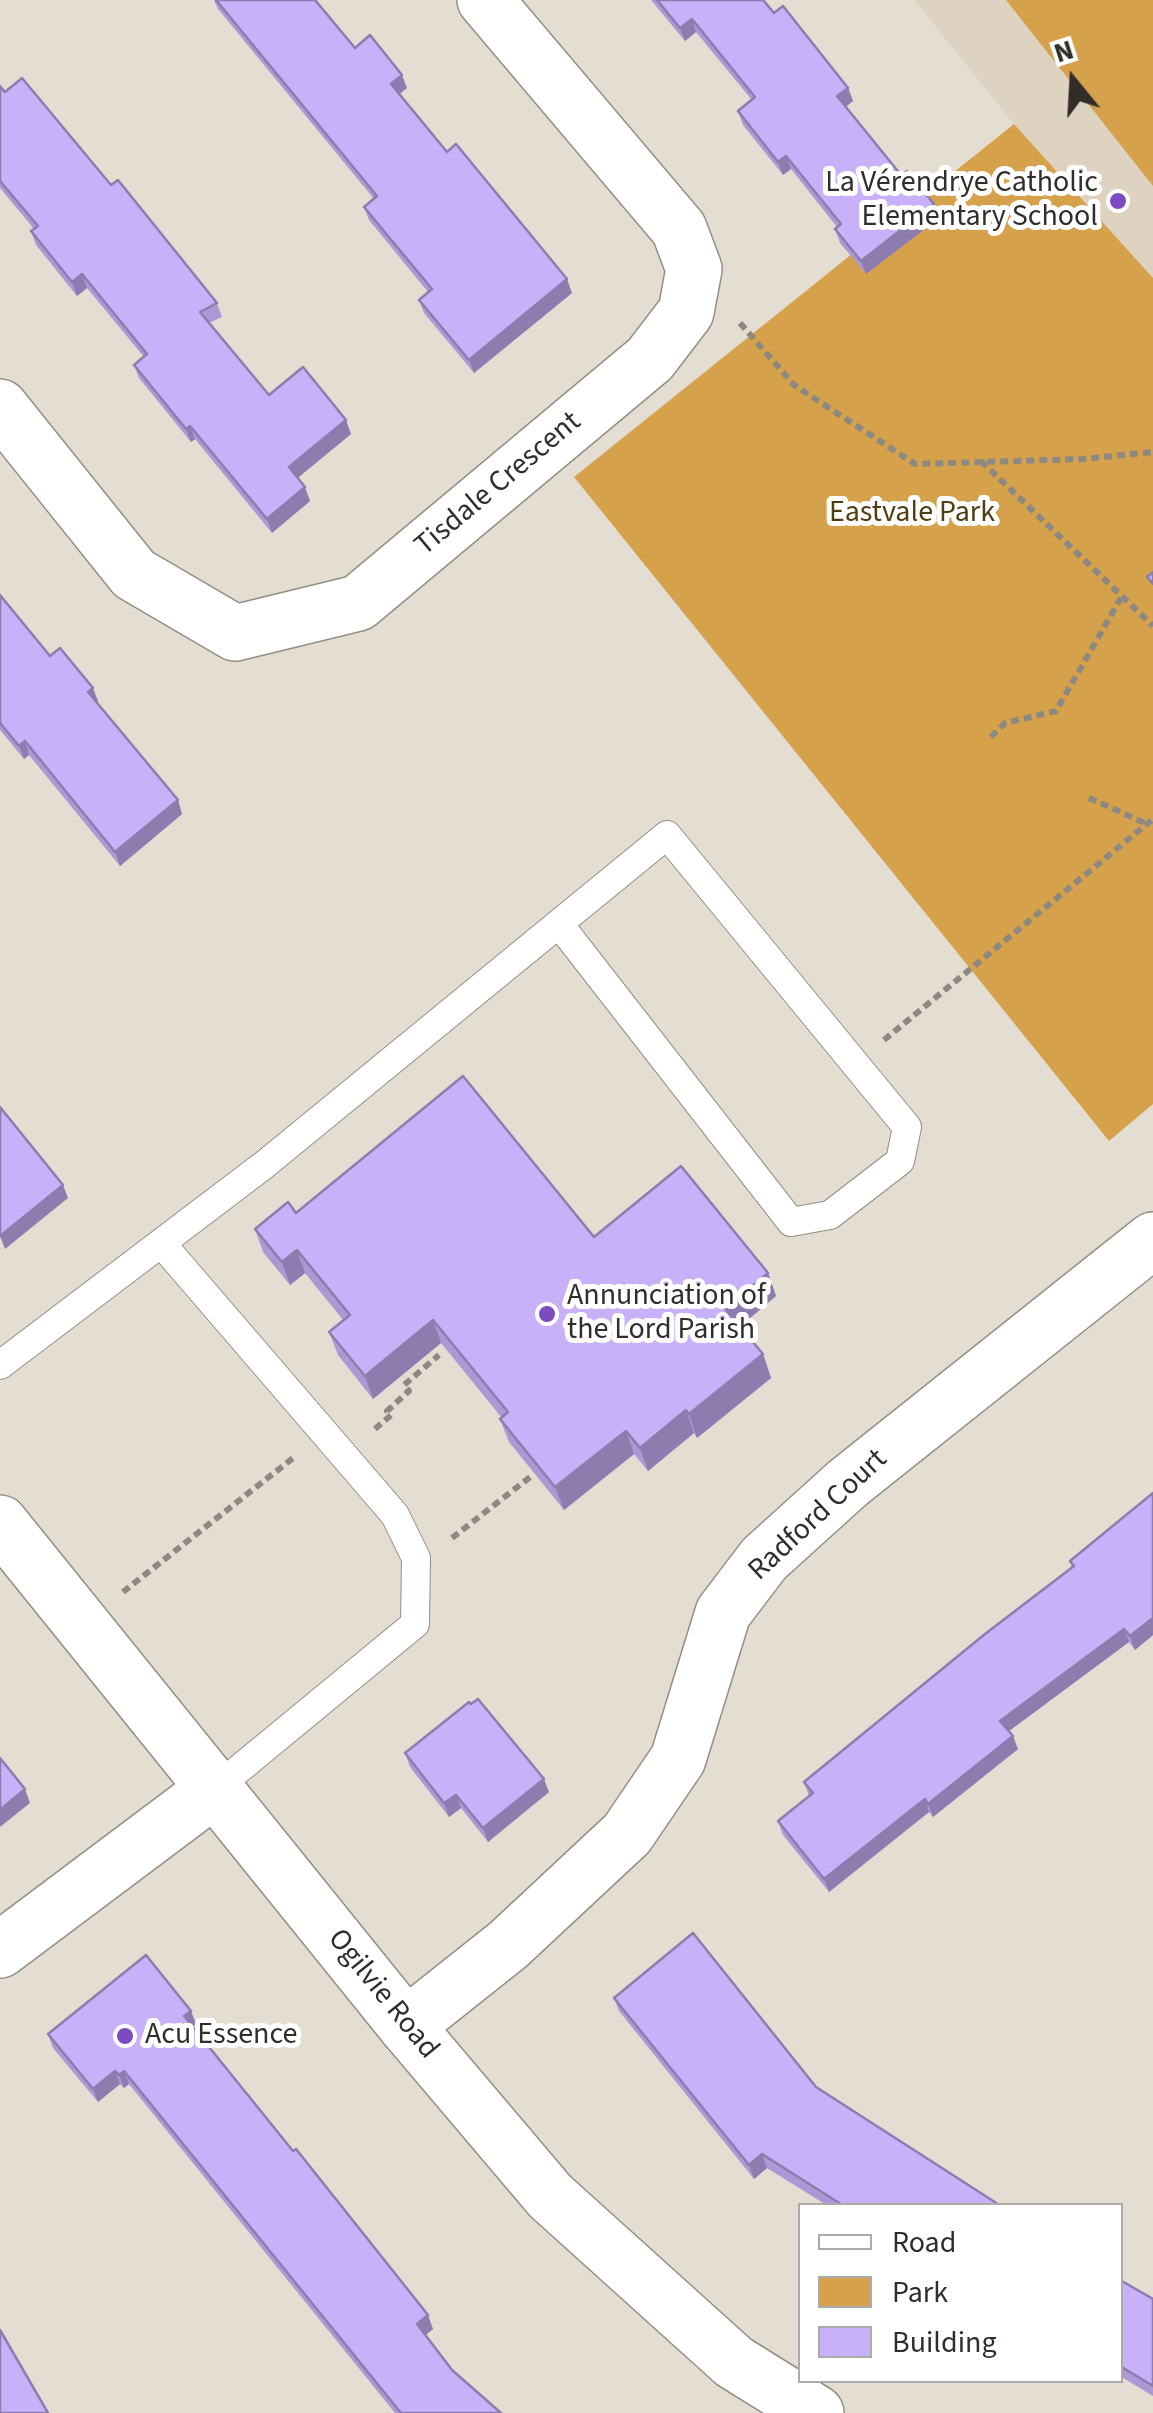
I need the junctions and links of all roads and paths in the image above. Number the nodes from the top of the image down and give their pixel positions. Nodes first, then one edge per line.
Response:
1 (485, 0) edge
2 (694, 269) junction
3 (0, 407) edge
4 (1153, 452) edge
5 (980, 460) junction
6 (1122, 596) junction
7 (1153, 626) edge
8 (991, 737) dead end
9 (1089, 798) dead end
10 (1149, 821) edge
11 (559, 924) junction
12 (856, 1064) junction
13 (1153, 1240) edge
14 (161, 1243) junction
15 (440, 1355) edge
16 (0, 1365) edge
17 (324, 1433) junction
18 (344, 1456) junction
19 (534, 1474) edge
20 (0, 1523) edge
21 (416, 1558) junction
22 (82, 1624) junction
23 (216, 1788) junction
24 (0, 1950) edge
25 (406, 2026) junction
26 (816, 2413) edge

1 - 2 street
2 - 3 street, Tisdale Crescent
2 - 5 path
4 - 5 path
5 - 6 path
6 - 7 path
6 - 8 path
9 - 10 path
10 - 12 path
11 - 12 lane
11 - 12 lane
11 - 14 lane
13 - 25 street, Radford Court
14 - 16 lane
14 - 17 lane
15 - 18 path
17 - 18 lane
17 - 22 path
18 - 21 lane
19 - 21 path
20 - 22 street, Ogilvie Road
21 - 23 lane
22 - 23 street, Ogilvie Road
23 - 24 street
23 - 25 street, Ogilvie Road
25 - 26 street, Ogilvie Road

